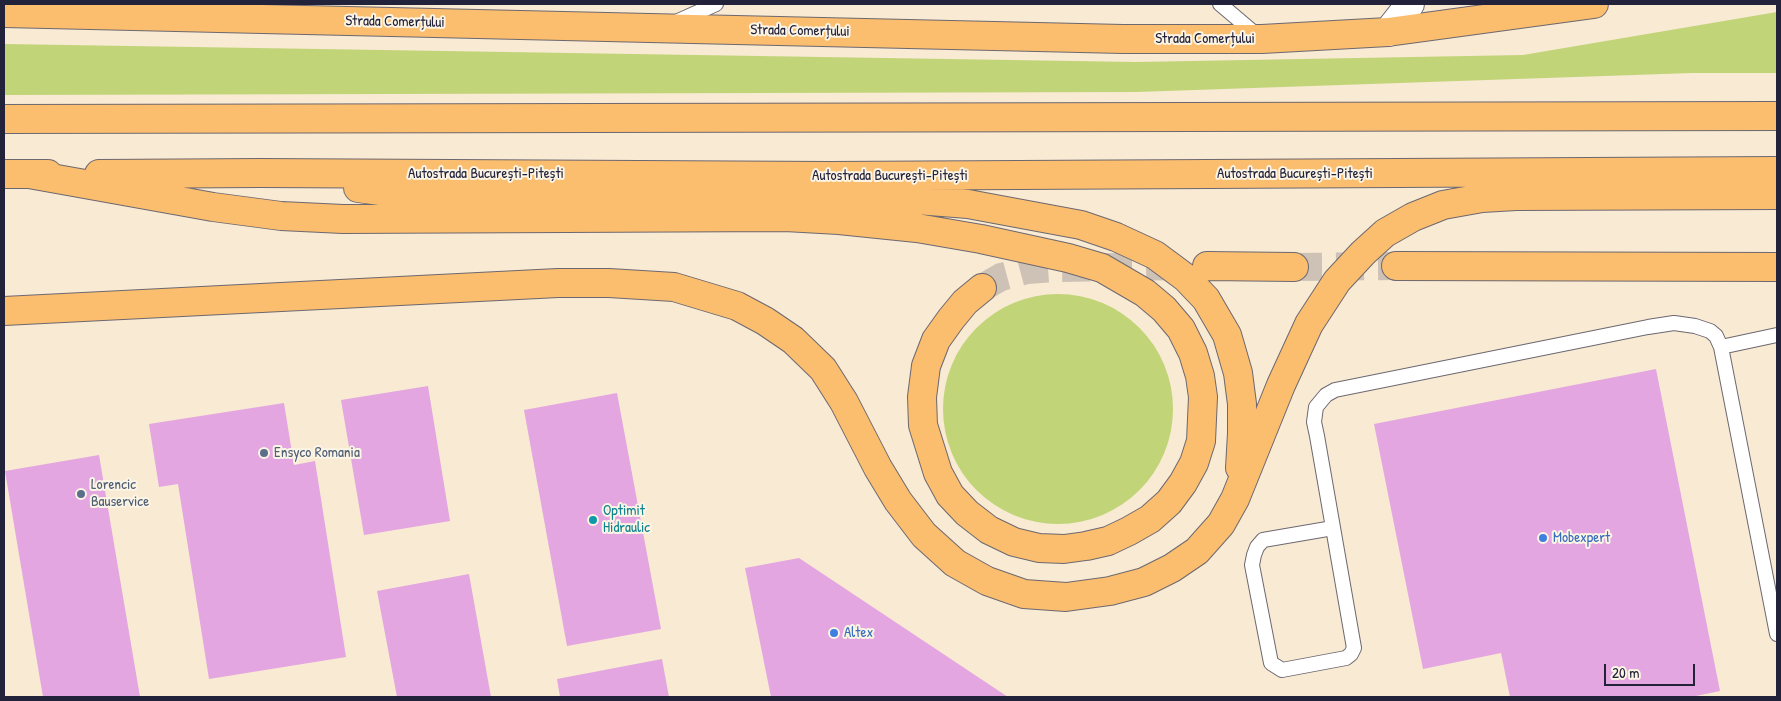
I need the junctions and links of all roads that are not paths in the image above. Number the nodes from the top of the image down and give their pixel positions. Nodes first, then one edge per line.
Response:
1 (716, 4) edge
2 (1220, 4) edge
3 (1410, 4) edge
4 (1594, 4) edge
5 (1487, 10) edge
6 (4, 13) edge
7 (663, 28) junction
8 (1388, 32) junction
9 (1262, 40) junction
10 (1777, 98) edge
11 (1777, 116) edge
12 (1548, 118) junction
13 (4, 119) edge
14 (1777, 171) edge
15 (260, 173) junction
16 (17, 174) edge
17 (1777, 195) edge
18 (1207, 266) tunnel mouth
19 (1396, 266) tunnel mouth
20 (1777, 266) edge
21 (1294, 267) tunnel mouth
22 (982, 288) tunnel mouth
23 (4, 311) edge
24 (1777, 335) edge
25 (1721, 347) junction
26 (1235, 499) junction
27 (1333, 528) junction
28 (1777, 634) edge

1 - 7 lane
2 - 9 lane
3 - 8 street
4 - 5 main road, Strada Comerțului
5 - 8 main road, Strada Comerțului
6 - 7 main road, Strada Comerțului
7 - 9 main road, Strada Comerțului
8 - 9 main road, Strada Comerțului
10 - 12 main road
11 - 12 main road
12 - 13 main road
14 - 15 main road, Autostrada București-Pitești
15 - 16 main road, Autostrada București-Pitești
15 - 26 main road
16 - 22 main road
17 - 26 main road
18 - 21 main road
19 - 20 main road
23 - 26 main road
24 - 25 lane
25 - 27 lane
25 - 28 lane
27 - 27 lane

